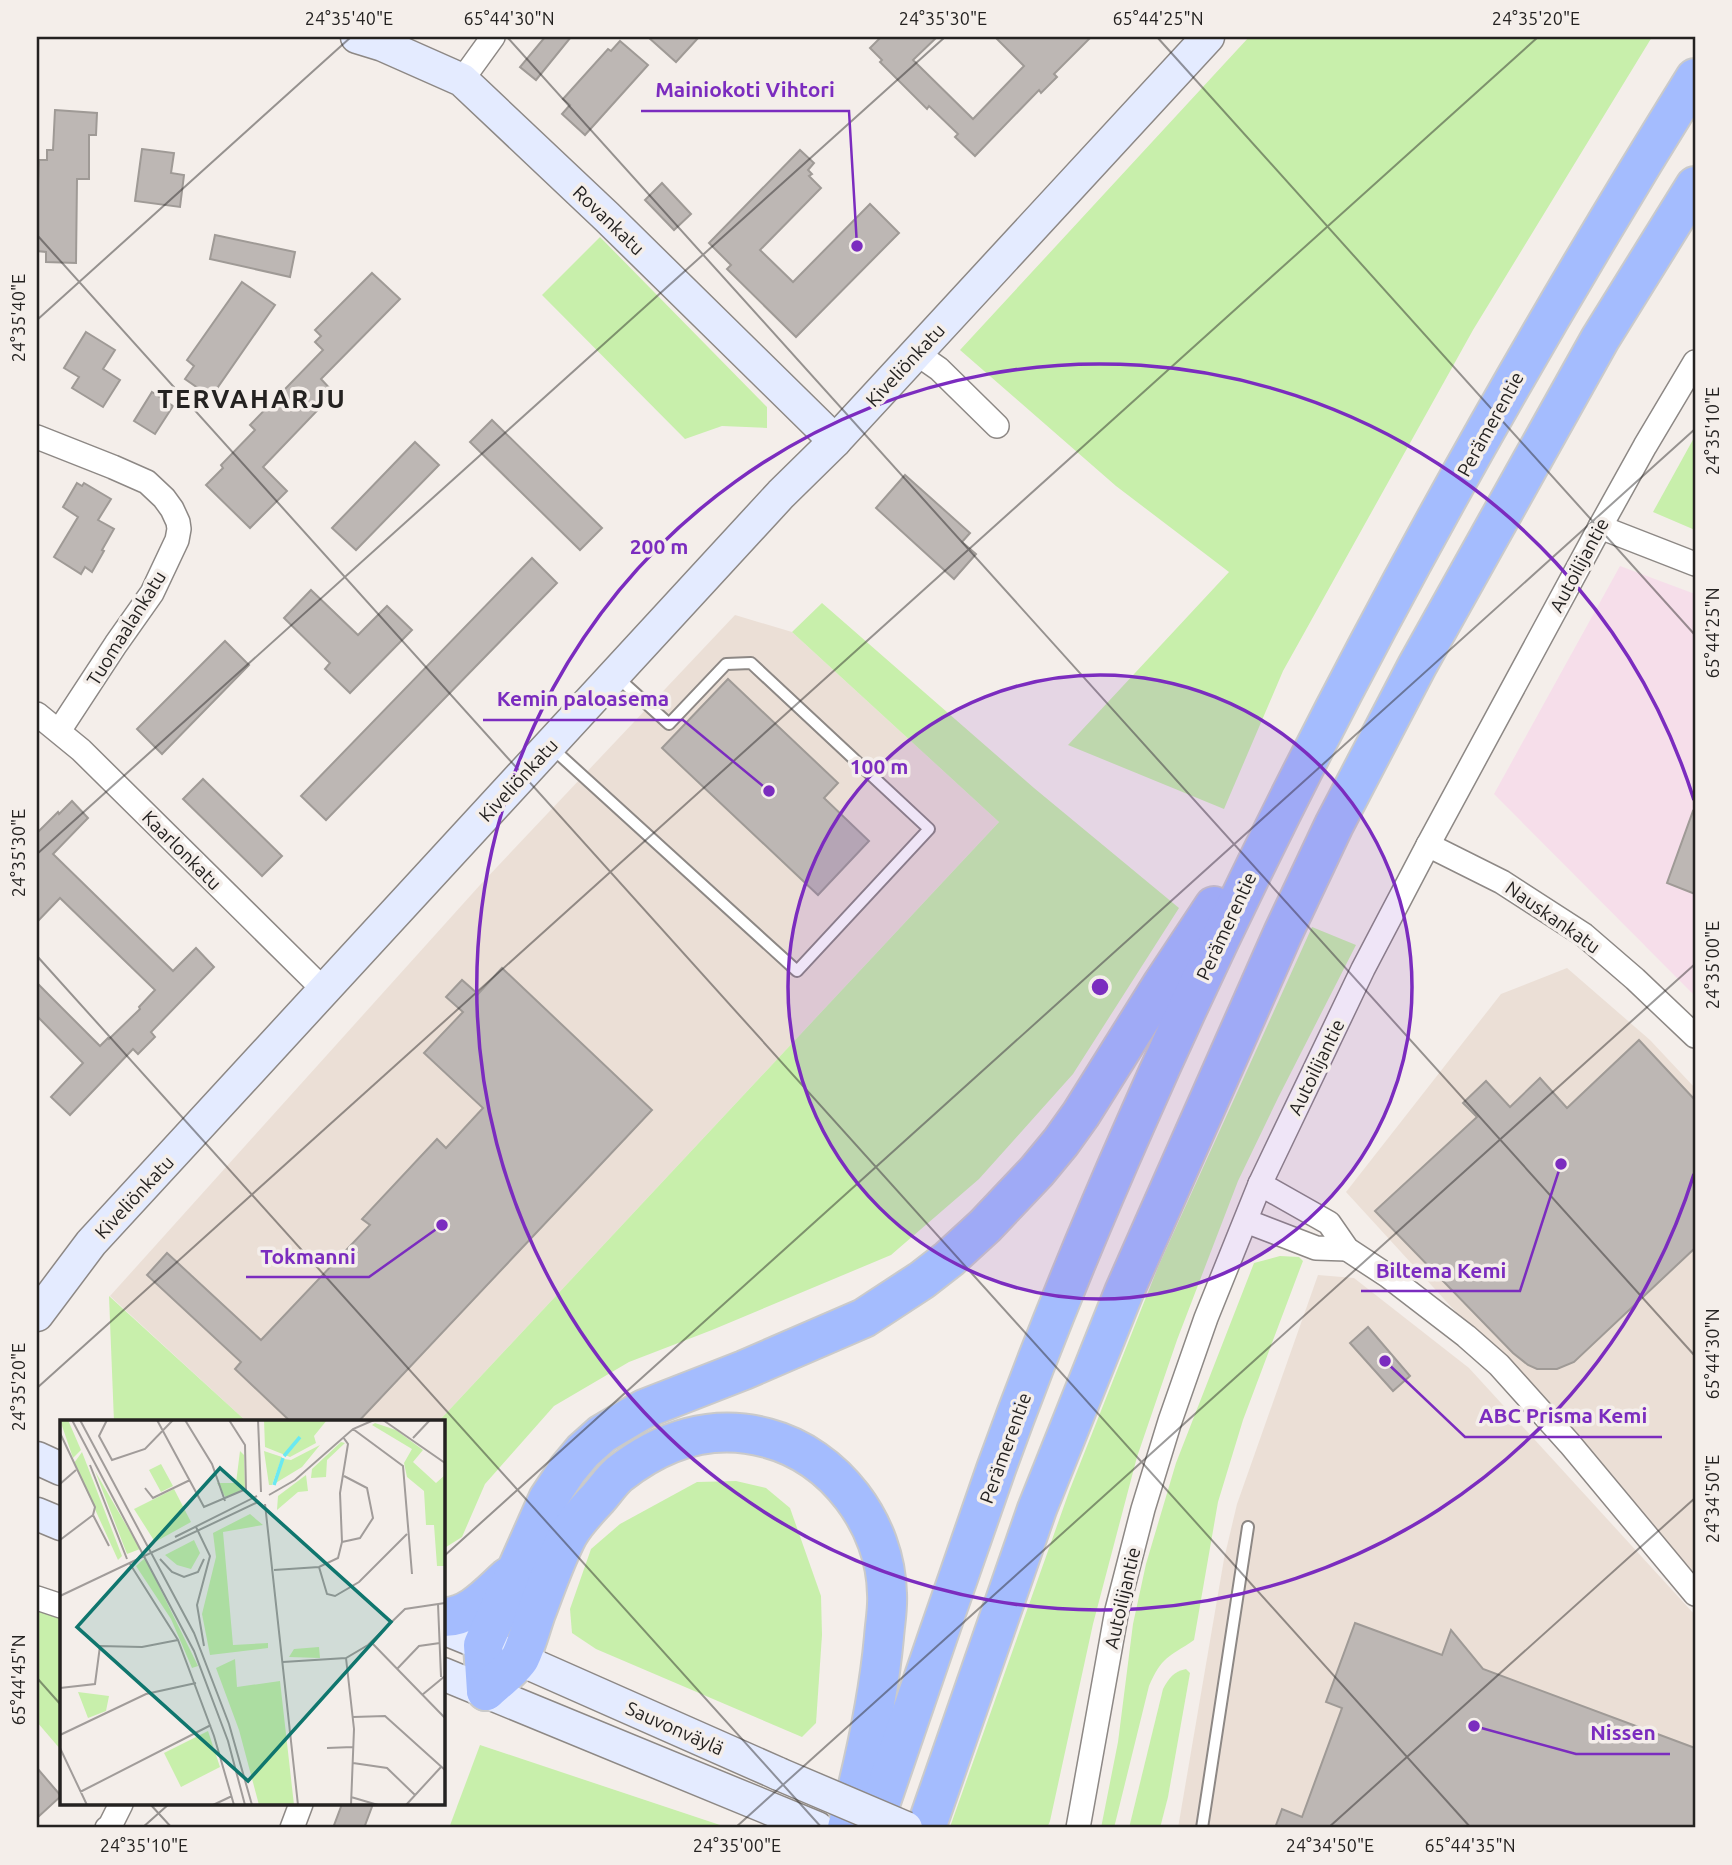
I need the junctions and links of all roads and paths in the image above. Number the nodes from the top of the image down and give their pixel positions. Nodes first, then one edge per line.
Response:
1 (358, 37) edge
2 (493, 37) edge
3 (1208, 37) edge
4 (1695, 78) edge
5 (462, 80) junction
6 (1695, 186) edge
7 (916, 353) junction
8 (1695, 362) edge
9 (997, 426) dead end
10 (37, 437) edge
11 (835, 441) junction
12 (1600, 527) junction
13 (1695, 564) edge
14 (615, 675) junction
15 (37, 714) edge
16 (59, 731) junction
17 (550, 746) junction
18 (1268, 839) junction
19 (1428, 845) junction
20 (324, 990) junction
21 (1695, 1036) edge
22 (1260, 1184) junction
23 (1246, 1221) junction
24 (1347, 1249) junction
25 (37, 1315) edge
26 (37, 1458) edge
27 (60, 1469) edge
28 (37, 1514) edge
29 (60, 1524) edge
30 (1248, 1527) dead end
31 (514, 1572) junction
32 (1695, 1594) edge
33 (37, 1598) edge
34 (60, 1606) edge
35 (444, 1617) edge
36 (444, 1628) edge
37 (483, 1645) junction
38 (519, 1659) junction
39 (444, 1674) edge
40 (486, 1691) junction
41 (120, 1806) edge
42 (300, 1806) edge
43 (107, 1828) edge
44 (292, 1828) edge
45 (817, 1828) edge
46 (847, 1828) edge
47 (872, 1828) edge
48 (906, 1828) edge
49 (926, 1828) edge
50 (1077, 1828) edge
51 (1202, 1828) edge

1 - 5 main road, Rovankatu
2 - 5 street
3 - 7 main road, Kiveliönkatu
4 - 18 highway, Perämerentie
5 - 11 main road, Rovankatu
6 - 49 highway
7 - 9 street
7 - 11 main road, Kiveliönkatu
8 - 12 street, Autoilijantie
10 - 16 street, Tuomaalankatu
11 - 14 main road, Kiveliönkatu
12 - 13 street
12 - 19 street, Autoilijantie
14 - 17 main road, Kiveliönkatu
14 - 17 lane
15 - 16 street, Kaarlonkatu
16 - 20 street, Kaarlonkatu
17 - 20 main road, Kiveliönkatu
18 - 31 highway
18 - 47 highway, Perämerentie
19 - 21 street, Nauskankatu
19 - 22 street, Autoilijantie
20 - 25 main road, Kiveliönkatu
22 - 23 street, Autoilijantie
22 - 24 street
23 - 24 street
23 - 50 street, Autoilijantie
24 - 32 street
26 - 27 main road
28 - 29 main road
30 - 51 lane
31 - 35 highway
31 - 37 highway
33 - 34 street
36 - 37 main road, Sauvonväylä
37 - 38 main road, Sauvonväylä
37 - 40 highway
38 - 40 highway
38 - 46 highway
38 - 48 main road, Sauvonväylä, bridge
39 - 40 main road, Sauvonväylä
40 - 45 main road, Sauvonväylä
41 - 43 street
42 - 44 street

